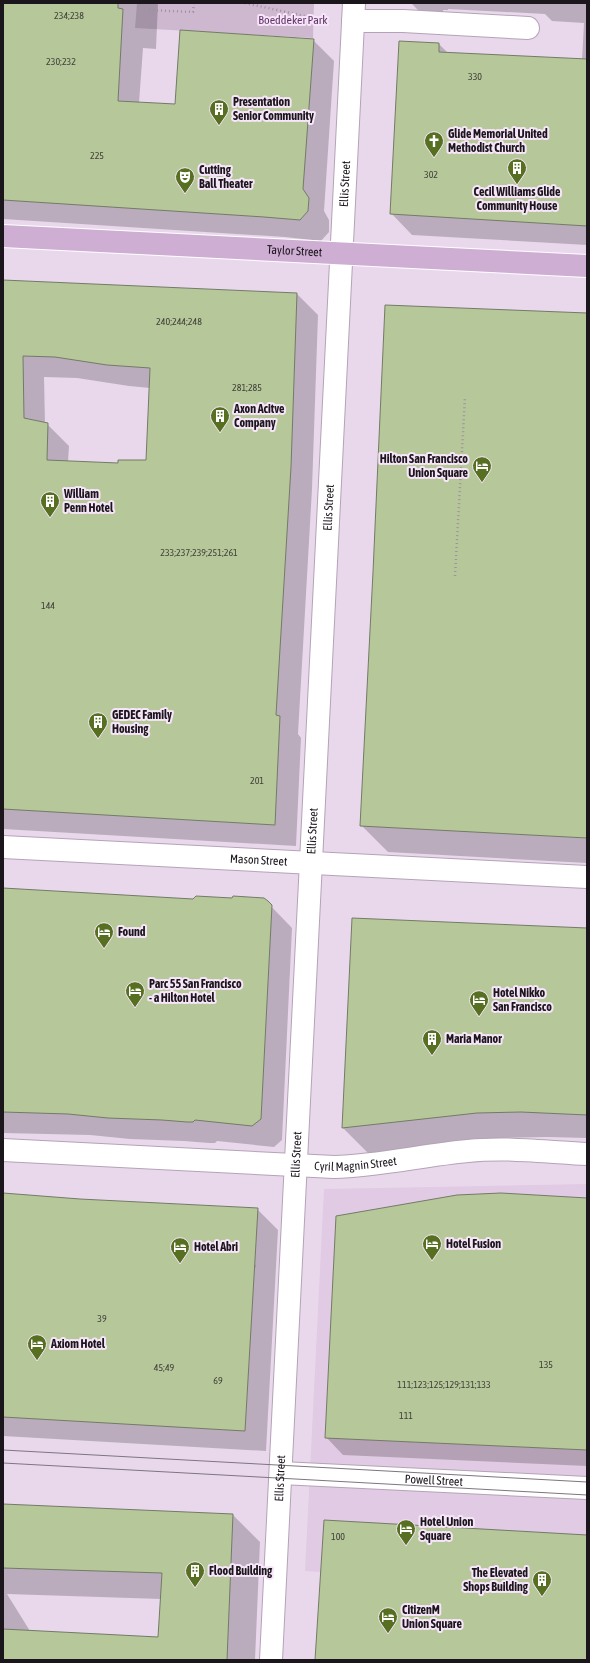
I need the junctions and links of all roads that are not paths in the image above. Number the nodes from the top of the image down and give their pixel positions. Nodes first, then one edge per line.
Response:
1 (354, 12) edge
2 (528, 28) dead end
3 (3, 236) edge
4 (342, 254) junction
5 (587, 266) edge
6 (3, 847) edge
7 (311, 863) junction
8 (587, 878) edge
9 (3, 1150) edge
10 (587, 1154) edge
11 (296, 1166) junction
12 (280, 1473) junction
13 (587, 1488) edge
14 (271, 1660) edge

1 - 2 street
1 - 4 street, Ellis Street
3 - 4 main road, Taylor Street
4 - 5 main road, Taylor Street
4 - 7 street, Ellis Street
6 - 7 street, Mason Street
7 - 8 street, Mason Street
7 - 11 street, Ellis Street
9 - 11 street, Cyril Magnin Street
10 - 11 street, Cyril Magnin Street
11 - 12 street, Ellis Street
12 - 13 street, Powell Street
12 - 14 street, Ellis Street

